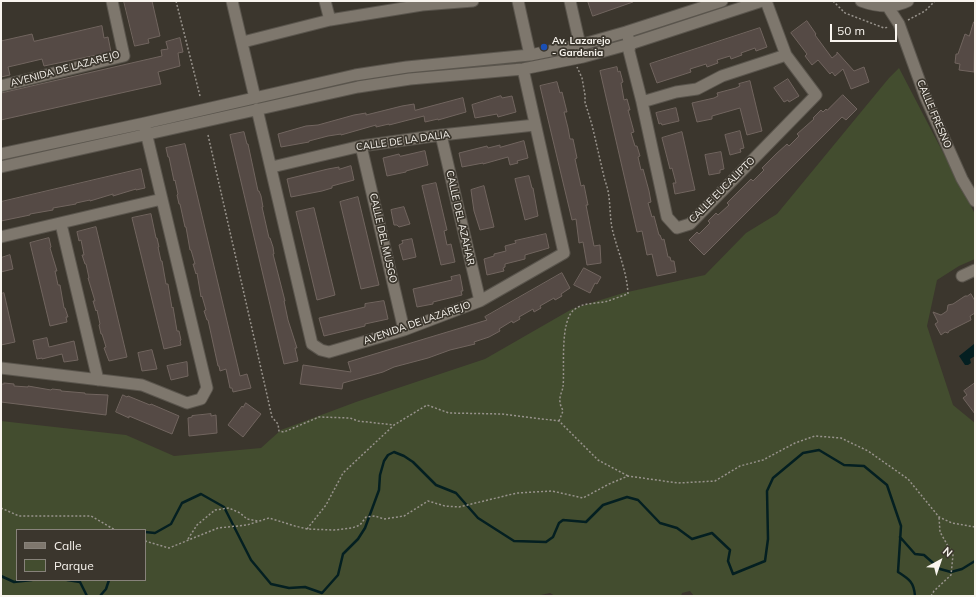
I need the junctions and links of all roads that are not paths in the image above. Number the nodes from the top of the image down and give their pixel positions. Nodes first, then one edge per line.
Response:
1 (112, 1) edge
2 (232, 1) edge
3 (326, 1) edge
4 (473, 1) edge
5 (518, 1) edge
6 (570, 1) edge
7 (722, 1) edge
8 (762, 1) edge
9 (766, 1) edge
10 (861, 1) edge
11 (905, 2) edge
12 (422, 3) edge
13 (888, 7) junction
14 (330, 20) junction
15 (899, 24) junction
16 (626, 32) junction
17 (243, 42) junction
18 (630, 44) junction
19 (580, 45) junction
20 (530, 55) junction
21 (786, 55) junction
22 (523, 69) junction
23 (1, 86) edge
24 (255, 98) junction
25 (642, 102) junction
26 (257, 109) junction
27 (145, 123) junction
28 (535, 125) junction
29 (146, 135) junction
30 (441, 135) junction
31 (361, 146) junction
32 (1, 154) edge
33 (1, 167) edge
34 (272, 167) junction
35 (162, 199) junction
36 (975, 201) edge
37 (61, 224) junction
38 (1, 237) edge
39 (975, 270) edge
40 (962, 276) dead end
41 (480, 301) junction
42 (404, 330) junction
43 (1, 368) edge
44 (98, 380) junction

1 - 23 street, AVENIDA DE LAZAREJO
2 - 17 street
3 - 14 street
4 - 12 street
5 - 20 street
6 - 19 street
7 - 16 street
8 - 18 street
9 - 21 street, CALLE EUCALIPTO
10 - 13 street
11 - 13 street
11 - 15 street, CALLE FRESNO
12 - 14 street
13 - 15 street, CALLE FRESNO
14 - 17 street
15 - 36 street, CALLE FRESNO
16 - 18 street, CALLE EUCALIPTO
16 - 19 street
17 - 24 street
18 - 22 street
18 - 25 street, CALLE EUCALIPTO
19 - 20 street
20 - 24 street
21 - 25 street
21 - 25 street, CALLE EUCALIPTO
22 - 26 street
22 - 28 street, AVENIDA DE LAZAREJO
24 - 27 street
26 - 29 street
26 - 34 street, AVENIDA DE LAZAREJO
27 - 29 street
27 - 32 street
28 - 30 street, CALLE DE LA DALIA
28 - 41 street, AVENIDA DE LAZAREJO
29 - 33 street
29 - 35 street
30 - 31 street, CALLE DE LA DALIA
30 - 41 street, CALLE DEL AZAHAR
31 - 34 street, CALLE DE LA DALIA
31 - 42 street, CALLE DEL MUSGO
34 - 42 street, AVENIDA DE LAZAREJO
35 - 37 street
35 - 44 street
37 - 38 street
37 - 44 street
39 - 40 street
41 - 42 street, AVENIDA DE LAZAREJO
43 - 44 street

